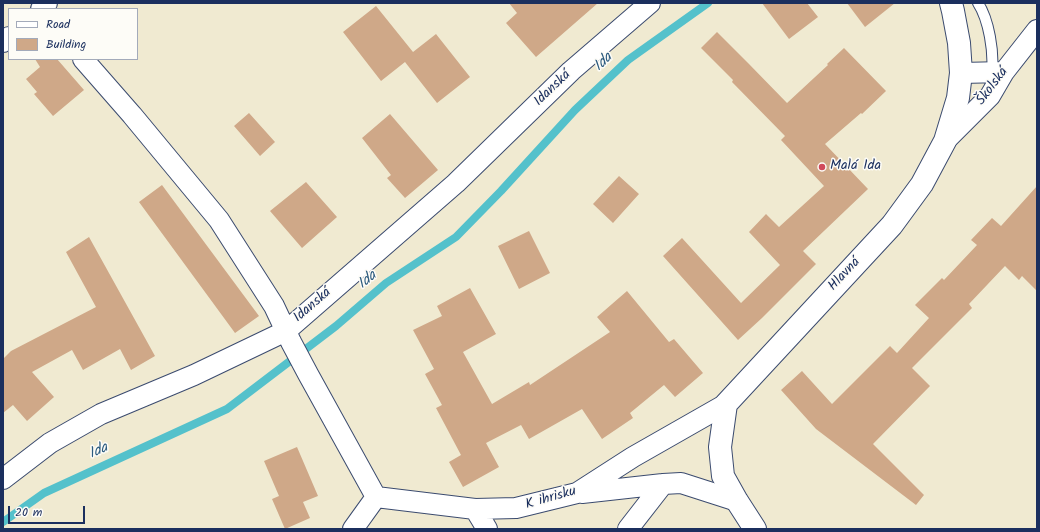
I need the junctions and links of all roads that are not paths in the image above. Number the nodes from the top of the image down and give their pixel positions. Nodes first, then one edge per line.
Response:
1 (650, 3) edge
2 (951, 3) edge
3 (978, 3) edge
4 (1037, 30) edge
5 (84, 60) edge
6 (998, 72) junction
7 (961, 73) junction
8 (945, 141) junction
9 (288, 336) junction
10 (726, 404) junction
11 (3, 479) edge
12 (663, 484) junction
13 (578, 493) junction
14 (376, 497) junction
15 (737, 501) junction
16 (475, 509) junction
17 (353, 529) edge
18 (487, 529) edge
19 (628, 529) edge
20 (755, 529) edge

1 - 9 street, Idanská
2 - 7 main road, Hlavná
3 - 6 lane
4 - 6 street, Školská
5 - 9 street
6 - 7 street
6 - 8 street, Školská
7 - 8 main road, Hlavná
8 - 10 main road, Hlavná
9 - 11 street, Idanská
9 - 14 street
10 - 13 street, K ihrisku
10 - 15 main road
12 - 13 street
12 - 15 street
12 - 19 street
13 - 16 street, K ihrisku
14 - 16 street, K ihrisku
14 - 17 street
15 - 20 main road
16 - 18 street

